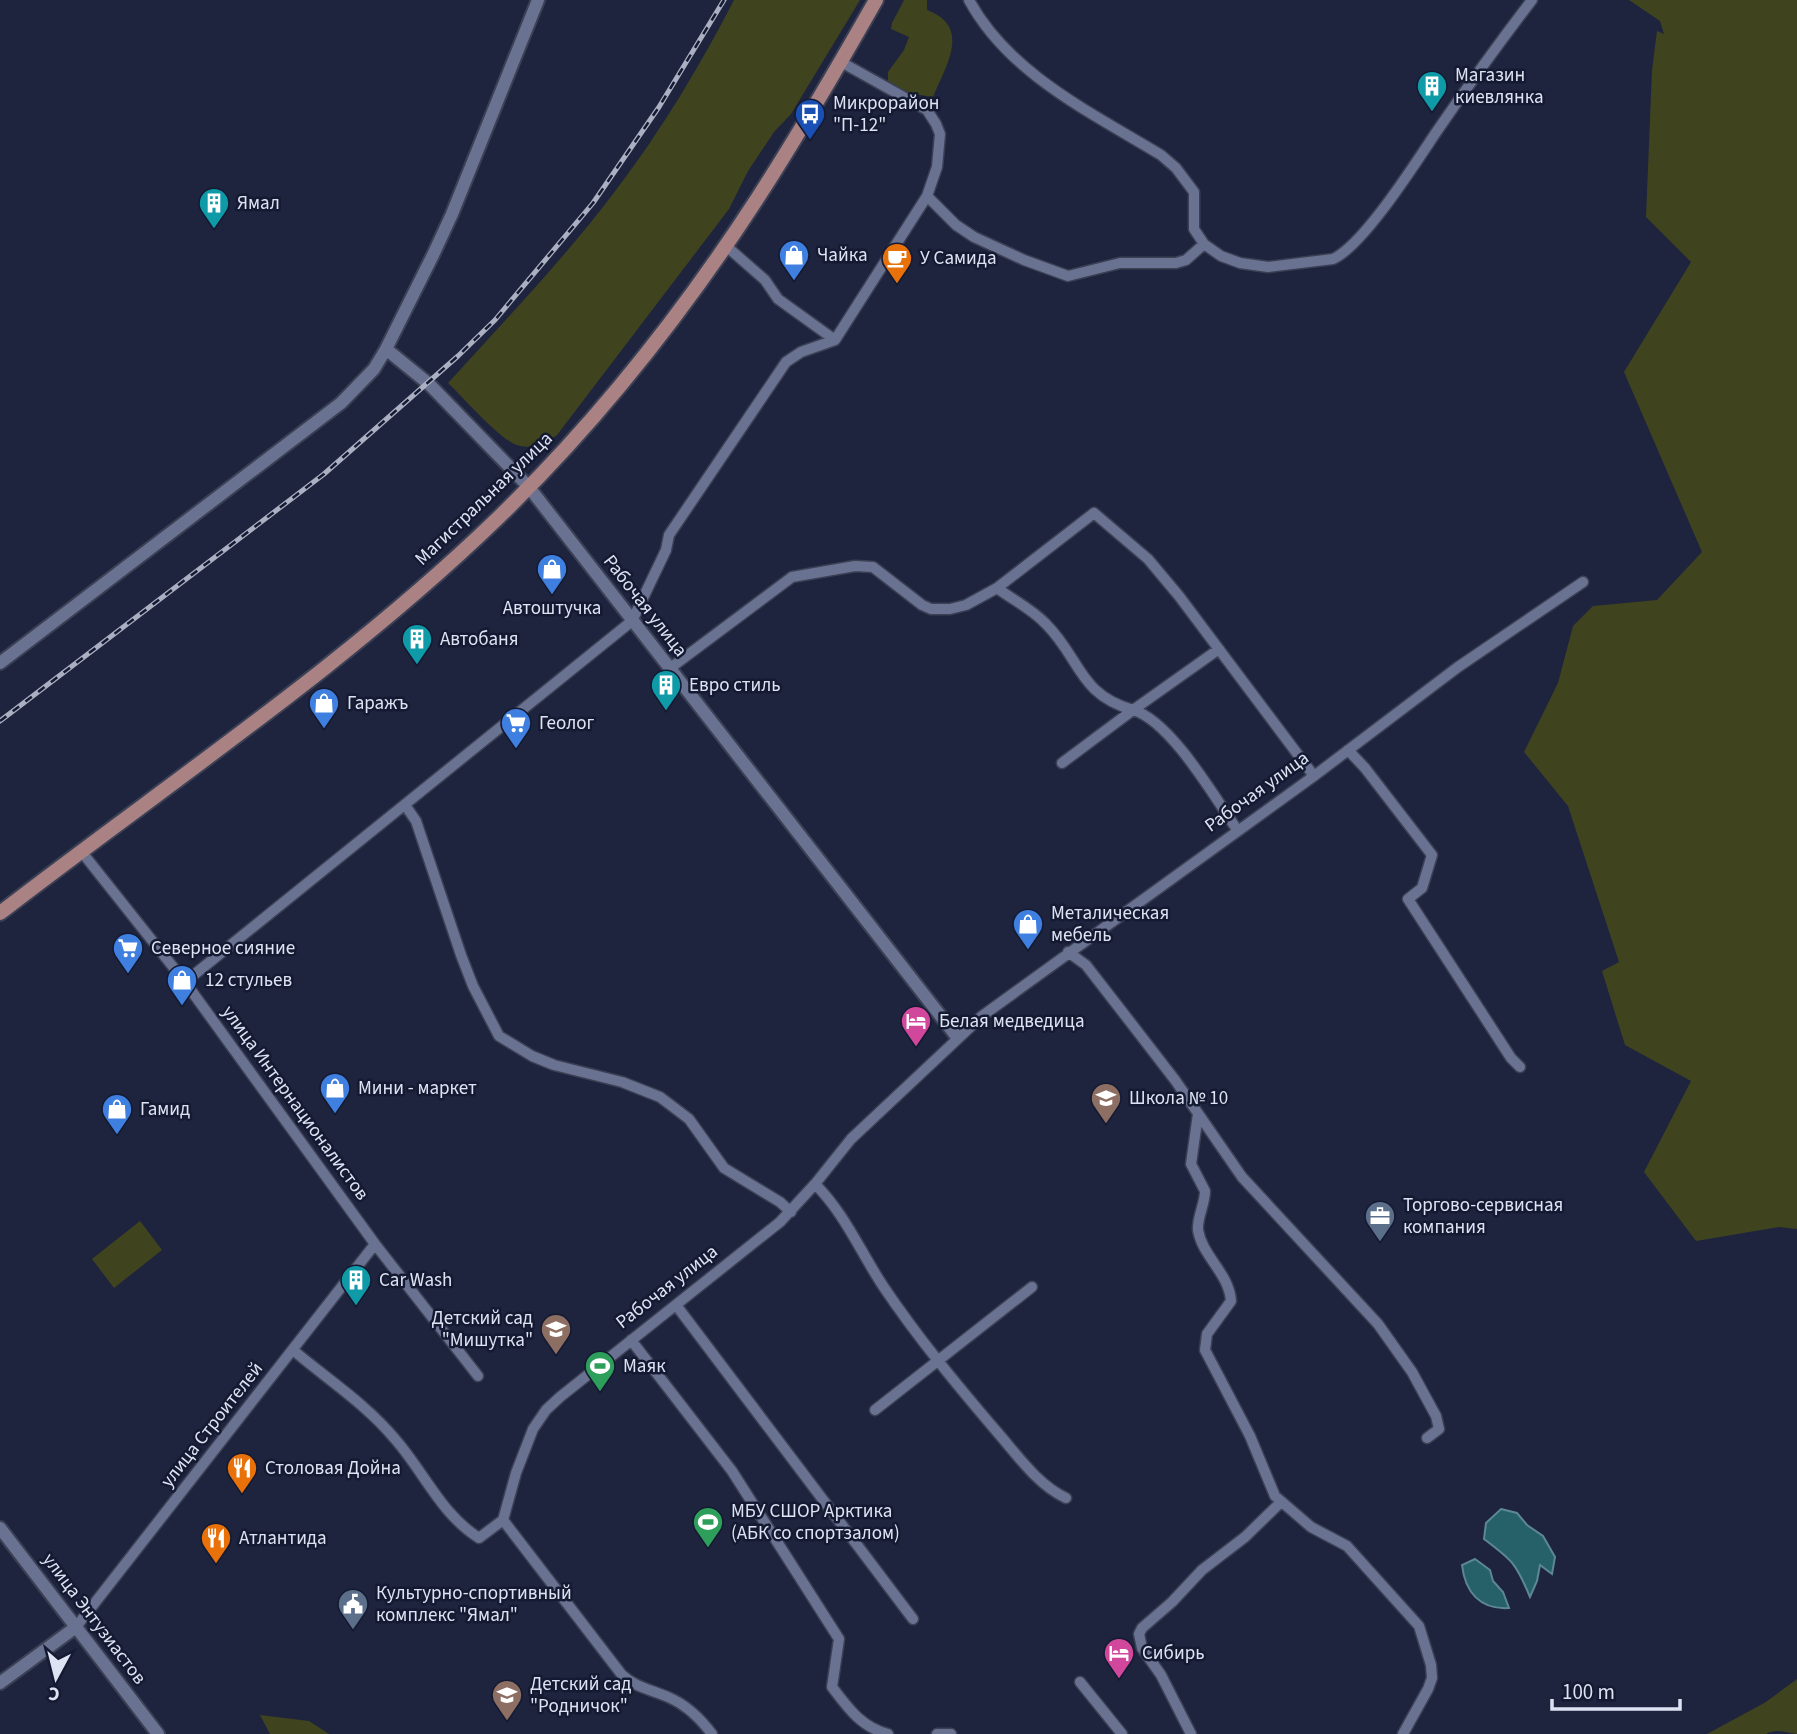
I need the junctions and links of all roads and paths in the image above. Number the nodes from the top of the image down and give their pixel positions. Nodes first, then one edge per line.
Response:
1 (538, 0) edge
2 (876, 0) edge
3 (969, 0) edge
4 (1532, 0) edge
5 (841, 62) junction
6 (927, 195) junction
7 (1204, 244) junction
8 (726, 246) junction
9 (835, 340) junction
10 (386, 349) junction
11 (528, 486) junction
12 (1583, 582) dead end
13 (997, 588) junction
14 (632, 621) junction
15 (1219, 649) junction
16 (0, 663) edge
17 (669, 669) junction
18 (1133, 710) junction
19 (1348, 750) junction
20 (1062, 764) dead end
21 (1314, 776) junction
22 (405, 805) junction
23 (1238, 831) junction
24 (81, 851) junction
25 (0, 914) edge
26 (1068, 952) junction
27 (186, 982) junction
28 (957, 1037) junction
29 (1520, 1067) dead end
30 (1198, 1114) junction
31 (815, 1184) junction
32 (791, 1212) junction
33 (376, 1244) junction
34 (1032, 1287) dead end
35 (676, 1305) junction
36 (631, 1340) junction
37 (293, 1350) junction
38 (938, 1362) junction
39 (478, 1376) dead end
40 (875, 1410) dead end
41 (1427, 1438) dead end
42 (1066, 1498) dead end
43 (1281, 1502) junction
44 (503, 1520) junction
45 (0, 1528) edge
46 (913, 1619) dead end
47 (76, 1627) junction
48 (1080, 1682) dead end
49 (0, 1683) edge
50 (158, 1734) edge
51 (712, 1734) edge
52 (888, 1734) edge
53 (937, 1734) edge
54 (951, 1734) edge
55 (1122, 1734) edge
56 (1191, 1734) edge
57 (1403, 1734) edge

1 - 10 main road
2 - 5 main road, Магистральная улица
3 - 7 street
4 - 7 street
5 - 6 street
5 - 8 main road, Магистральная улица
6 - 7 street
6 - 9 street
8 - 9 street
8 - 11 main road, Магистральная улица
9 - 14 street
10 - 11 main road, Рабочая улица
10 - 16 main road
11 - 14 main road, Рабочая улица
11 - 24 main road, Магистральная улица
12 - 19 street, Рабочая улица
13 - 15 street
13 - 17 street
13 - 18 street
14 - 17 main road, Рабочая улица
14 - 22 street
15 - 18 street
15 - 21 street
17 - 28 main road, Рабочая улица
18 - 20 street
18 - 23 street
19 - 21 street, Рабочая улица
19 - 29 street
21 - 23 street, Рабочая улица
22 - 27 street
22 - 32 street
23 - 26 street, Рабочая улица
24 - 25 main road, Магистральная улица
24 - 27 street, улица Интернационалистов
26 - 28 street, Рабочая улица
26 - 30 street
27 - 33 street, улица Интернационалистов
28 - 31 street, Рабочая улица
30 - 41 street
30 - 43 street
31 - 32 street, Рабочая улица
31 - 38 street
32 - 35 street, Рабочая улица
33 - 37 street, улица Строителей
33 - 39 street, улица Интернационалистов
34 - 38 street
35 - 36 street, Рабочая улица
35 - 46 street
36 - 44 street, Рабочая улица
36 - 52 street
37 - 44 street
37 - 47 street, улица Строителей
38 - 40 street
38 - 42 street
43 - 56 street
43 - 57 street
44 - 51 street
45 - 47 main road, улица Энтузиастов
47 - 49 main road
47 - 50 main road, улица Энтузиастов
48 - 55 street
53 - 54 street

